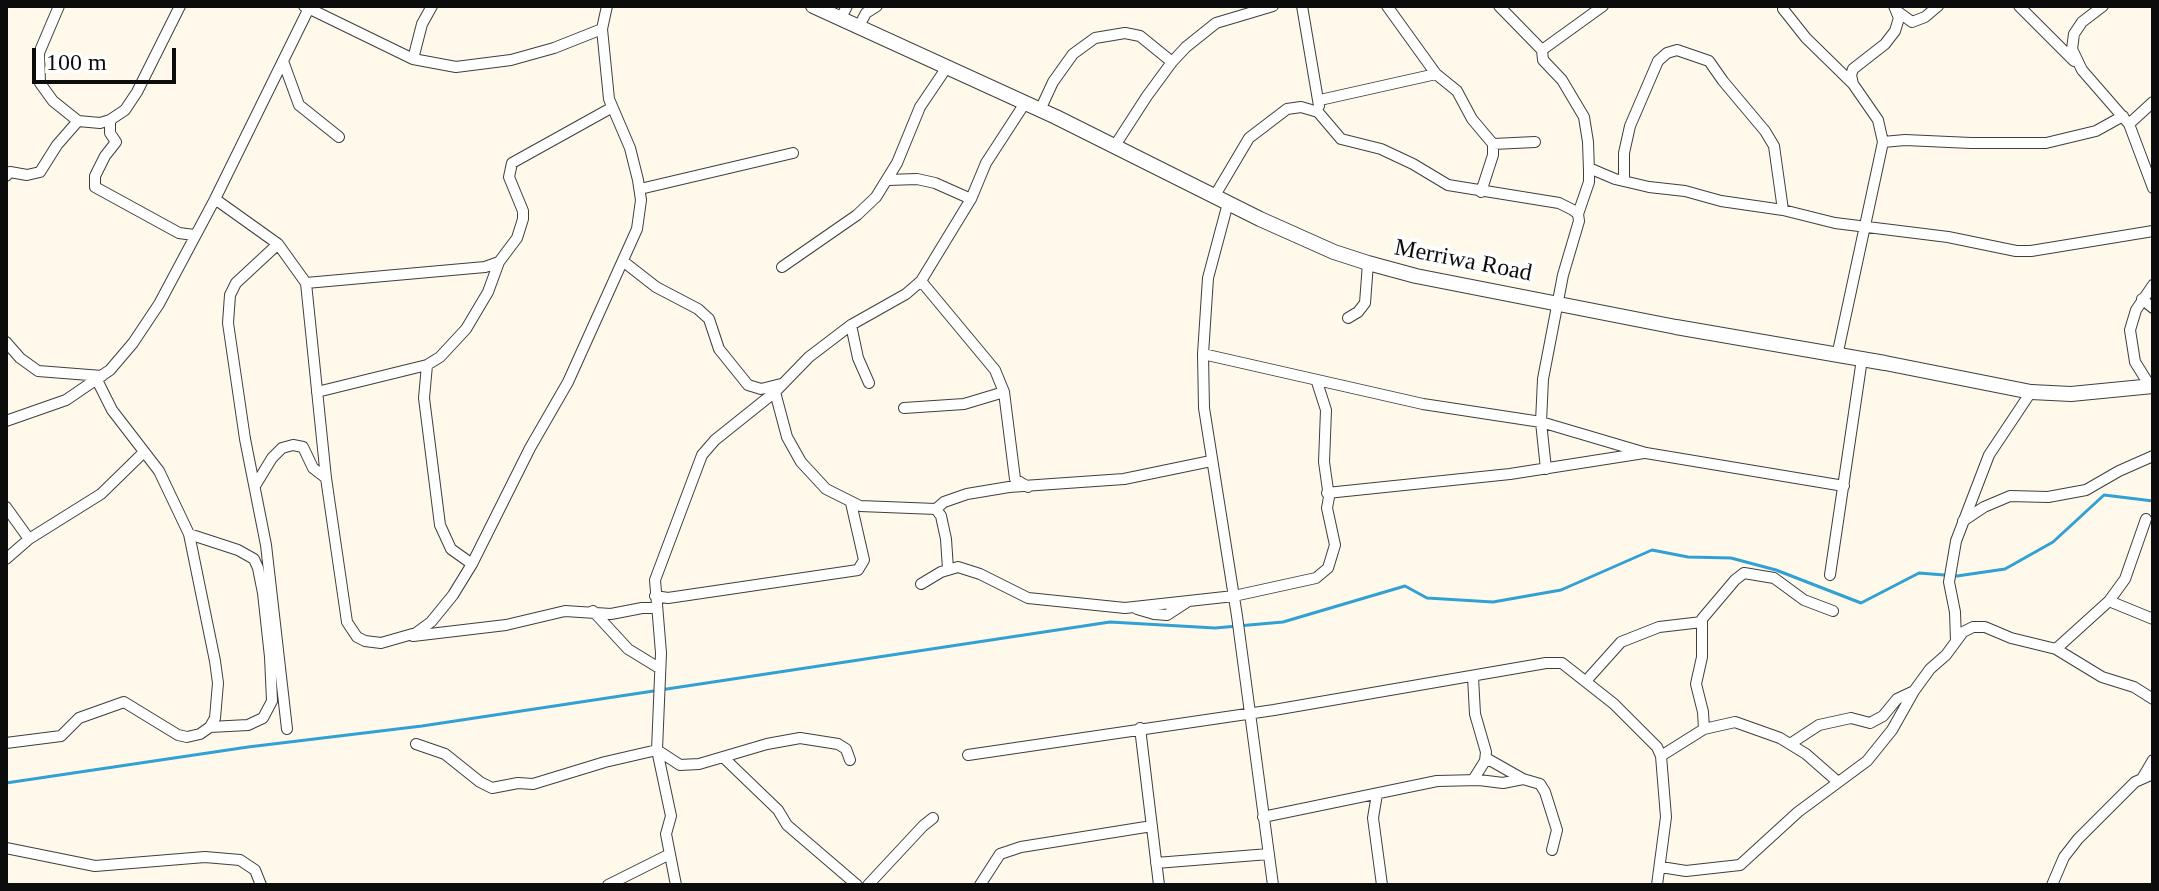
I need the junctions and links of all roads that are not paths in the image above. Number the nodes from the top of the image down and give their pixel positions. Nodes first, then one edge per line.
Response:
1 (59, 6) edge
2 (180, 6) edge
3 (432, 6) edge
4 (607, 6) edge
5 (813, 6) edge
6 (877, 6) edge
7 (1273, 6) edge
8 (1302, 6) edge
9 (1387, 6) edge
10 (1499, 6) edge
11 (1603, 6) edge
12 (1938, 6) edge
13 (2019, 6) edge
14 (2103, 6) edge
15 (307, 7) edge
16 (1783, 7) edge
17 (1896, 9) edge
18 (844, 12) edge
19 (859, 26) junction
20 (602, 29) junction
21 (1542, 50) junction
22 (413, 59) junction
23 (283, 61) junction
24 (1172, 62) junction
25 (947, 67) junction
26 (2082, 70) junction
27 (1436, 74) junction
28 (1853, 84) junction
29 (2153, 102) edge
30 (1025, 103) junction
31 (1319, 106) junction
32 (611, 108) junction
33 (1040, 110) junction
34 (110, 120) junction
35 (2126, 120) junction
36 (78, 121) junction
37 (339, 137) dead end
38 (1535, 142) dead end
39 (1883, 142) junction
40 (1493, 144) junction
41 (1114, 147) junction
42 (793, 153) dead end
43 (1589, 168) junction
44 (6, 176) edge
45 (888, 180) junction
46 (1624, 181) junction
47 (2153, 188) edge
48 (640, 189) junction
49 (1481, 192) junction
50 (215, 199) junction
51 (971, 199) junction
52 (1221, 200) junction
53 (1783, 210) junction
54 (1578, 214) junction
55 (1864, 227) junction
56 (2153, 231) edge
57 (194, 235) junction
58 (278, 244) junction
59 (499, 262) junction
60 (624, 262) junction
61 (1368, 263) junction
62 (782, 267) dead end
63 (921, 281) junction
64 (306, 283) junction
65 (2153, 285) edge
66 (2142, 299) junction
67 (1557, 302) junction
68 (2153, 308) edge
69 (1348, 318) dead end
70 (851, 325) junction
71 (6, 342) edge
72 (1203, 354) junction
73 (1837, 356) junction
74 (1862, 359) junction
75 (427, 365) junction
76 (100, 378) junction
77 (1317, 382) junction
78 (869, 383) dead end
79 (2151, 386) edge
80 (778, 388) junction
81 (317, 392) junction
82 (1004, 392) junction
83 (2031, 392) junction
84 (904, 408) dead end
85 (6, 421) edge
86 (1541, 422) junction
87 (144, 452) junction
88 (1646, 453) junction
89 (2153, 456) edge
90 (1211, 461) junction
91 (1546, 469) junction
92 (326, 478) junction
93 (255, 486) junction
94 (1844, 486) junction
95 (1028, 487) junction
96 (1327, 493) junction
97 (851, 503) junction
98 (6, 507) edge
99 (936, 509) junction
100 (2146, 519) dead end
101 (1963, 521) junction
102 (189, 534) junction
103 (29, 539) junction
104 (6, 559) edge
105 (472, 564) junction
106 (948, 569) junction
107 (1830, 575) dead end
108 (921, 584) dead end
109 (1234, 596) junction
110 (2109, 601) junction
111 (655, 602) junction
112 (593, 611) junction
113 (1833, 611) dead end
114 (2153, 619) edge
115 (1702, 622) junction
116 (407, 637) junction
117 (1956, 641) junction
118 (2056, 649) junction
119 (659, 668) junction
120 (1473, 677) junction
121 (1586, 681) junction
122 (1914, 691) junction
123 (2153, 699) edge
124 (1250, 712) junction
125 (210, 727) junction
126 (1140, 728) junction
127 (287, 729) dead end
128 (1704, 729) junction
129 (6, 743) edge
130 (416, 744) dead end
131 (1790, 744) junction
132 (657, 750) junction
133 (968, 755) dead end
134 (1661, 756) junction
135 (724, 758) junction
136 (1486, 758) junction
137 (850, 760) dead end
138 (2153, 760) edge
139 (2148, 776) edge
140 (1523, 779) junction
141 (1473, 780) junction
142 (1838, 782) junction
143 (1377, 794) junction
144 (1357, 799) junction
145 (1263, 817) junction
146 (933, 818) dead end
147 (1373, 818) junction
148 (1152, 826) junction
149 (6, 848) edge
150 (1552, 850) dead end
151 (670, 854) junction
152 (1269, 854) junction
153 (1156, 863) junction
154 (1661, 867) junction
155 (261, 885) edge
156 (608, 885) edge
157 (676, 885) edge
158 (857, 885) edge
159 (868, 885) edge
160 (980, 885) edge
161 (1159, 885) edge
162 (1273, 885) edge
163 (1382, 885) edge
164 (1657, 885) edge
165 (2052, 885) edge

1 - 36 street
2 - 34 street
3 - 22 street
4 - 20 street
5 - 18 street, Merriwa Road
6 - 19 street
7 - 24 street
8 - 31 street
9 - 27 street
10 - 21 street
11 - 21 street
12 - 17 street
13 - 26 street
14 - 26 street
15 - 22 street
15 - 23 street
16 - 28 street
17 - 28 street
18 - 19 street, Merriwa Road
19 - 25 street, Merriwa Road
20 - 22 street
20 - 32 street
21 - 43 street
23 - 37 street
23 - 50 street
24 - 33 street
24 - 41 street
25 - 30 street, Merriwa Road
25 - 45 street
26 - 35 street
27 - 31 street
27 - 40 street
28 - 39 street
29 - 35 street
30 - 33 street, Merriwa Road
30 - 51 street
31 - 49 street
31 - 52 street
32 - 48 street
32 - 59 street
33 - 41 street, Merriwa Road
34 - 36 street
34 - 57 street
35 - 39 street
35 - 47 street
36 - 44 street
38 - 40 street
39 - 55 street
40 - 49 street
41 - 52 street, Merriwa Road
42 - 48 street
43 - 46 street
43 - 54 street
45 - 51 street
45 - 62 street
46 - 53 street
46 - 53 street
48 - 60 street
49 - 54 street
50 - 57 street
50 - 58 street
51 - 63 street
52 - 61 street, Merriwa Road
52 - 72 street
53 - 55 street
54 - 67 street
55 - 56 street
55 - 73 street
57 - 76 street
58 - 64 street
58 - 93 street
59 - 64 street
59 - 75 street
60 - 80 street
60 - 105 street
61 - 67 street, Merriwa Road
61 - 69 street
63 - 70 street
63 - 82 street
64 - 81 street
65 - 66 street
66 - 68 street
66 - 79 street
67 - 73 street, Merriwa Road
67 - 86 street
70 - 78 street
70 - 80 street
71 - 76 street
72 - 77 street
72 - 90 street
73 - 74 street, Merriwa Road
74 - 83 street, Merriwa Road
74 - 94 street
75 - 81 street
75 - 105 street
76 - 85 street
76 - 87 street
77 - 86 street
77 - 96 street
79 - 83 street, Merriwa Road
80 - 97 street
80 - 111 street
81 - 92 street
82 - 84 street
82 - 95 street
83 - 101 street
86 - 88 street
86 - 91 street
87 - 102 street
87 - 103 street
88 - 91 street
88 - 94 street
89 - 101 street
90 - 95 street
90 - 109 street
91 - 96 street
92 - 93 street
92 - 116 street
93 - 127 street
94 - 107 street
95 - 99 street
96 - 109 street
97 - 99 street
97 - 111 street
98 - 103 street
99 - 106 street
100 - 110 street
101 - 117 street
102 - 125 street
102 - 125 street
103 - 104 street
105 - 116 street
106 - 108 street
106 - 109 street
109 - 124 street
110 - 114 street
110 - 118 street
111 - 112 street
111 - 119 street
112 - 116 street
112 - 119 street
113 - 115 street
115 - 121 street
115 - 128 street
117 - 118 street
117 - 122 street
118 - 123 street
119 - 132 street
120 - 121 street
120 - 124 street
120 - 136 street
121 - 134 street
122 - 131 street
122 - 142 street
124 - 126 street
124 - 145 street
125 - 129 street
126 - 133 street
126 - 148 street
128 - 131 street
128 - 134 street
130 - 132 street
131 - 142 street
132 - 135 street
132 - 151 street
134 - 154 street
135 - 137 street
135 - 158 street
136 - 140 street
136 - 141 street
138 - 139 street
139 - 165 street
140 - 141 street
140 - 150 street
141 - 143 street
142 - 154 street
143 - 144 street
143 - 147 street
144 - 145 street
144 - 147 street
145 - 152 street
146 - 159 street
147 - 163 street
148 - 153 street
148 - 160 street
149 - 155 street
151 - 156 street
151 - 157 street
152 - 153 street
152 - 162 street
153 - 161 street
154 - 164 street

